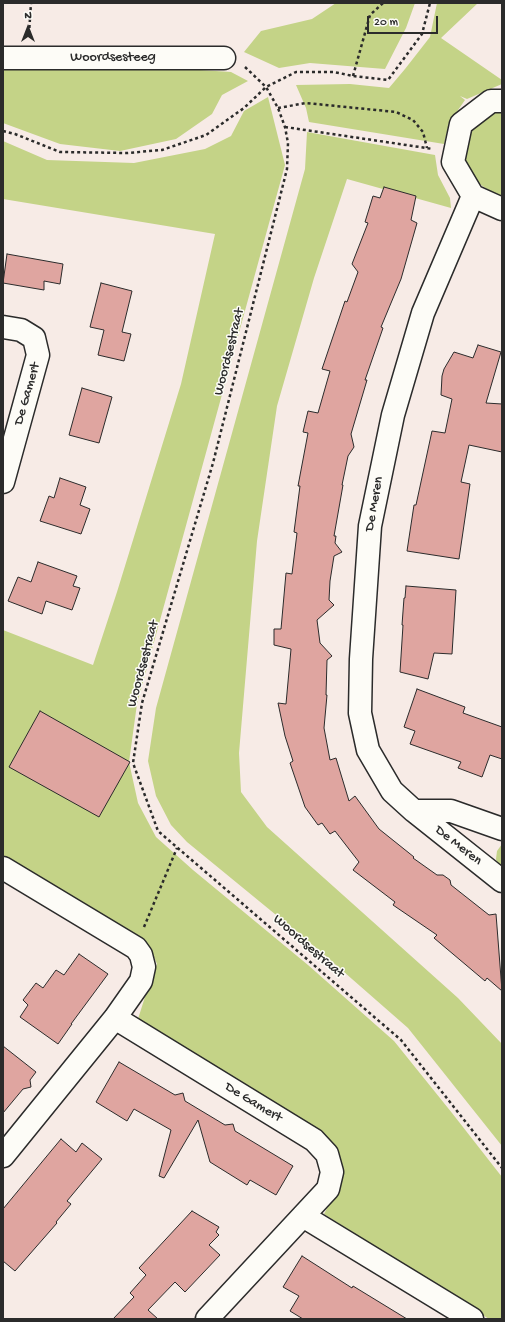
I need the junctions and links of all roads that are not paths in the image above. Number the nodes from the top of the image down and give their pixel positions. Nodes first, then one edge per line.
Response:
1 (3, 58) edge
2 (224, 58) road end
3 (502, 101) edge
4 (473, 196) junction
5 (502, 209) edge
6 (3, 327) edge
7 (3, 482) edge
8 (414, 811) junction
9 (502, 829) edge
10 (3, 868) edge
11 (502, 881) edge
12 (115, 1018) junction
13 (3, 1156) edge
14 (304, 1216) junction
15 (207, 1319) edge
16 (472, 1319) edge

1 - 2 street, Woordsesteeg
3 - 4 street
4 - 5 street
4 - 8 street, De Meren
6 - 7 street, De Gamert
8 - 9 street, De Meren
8 - 11 street, De Meren
10 - 12 street
12 - 13 street
12 - 14 street, De Gamert
14 - 15 street, De Gamert
14 - 16 street

